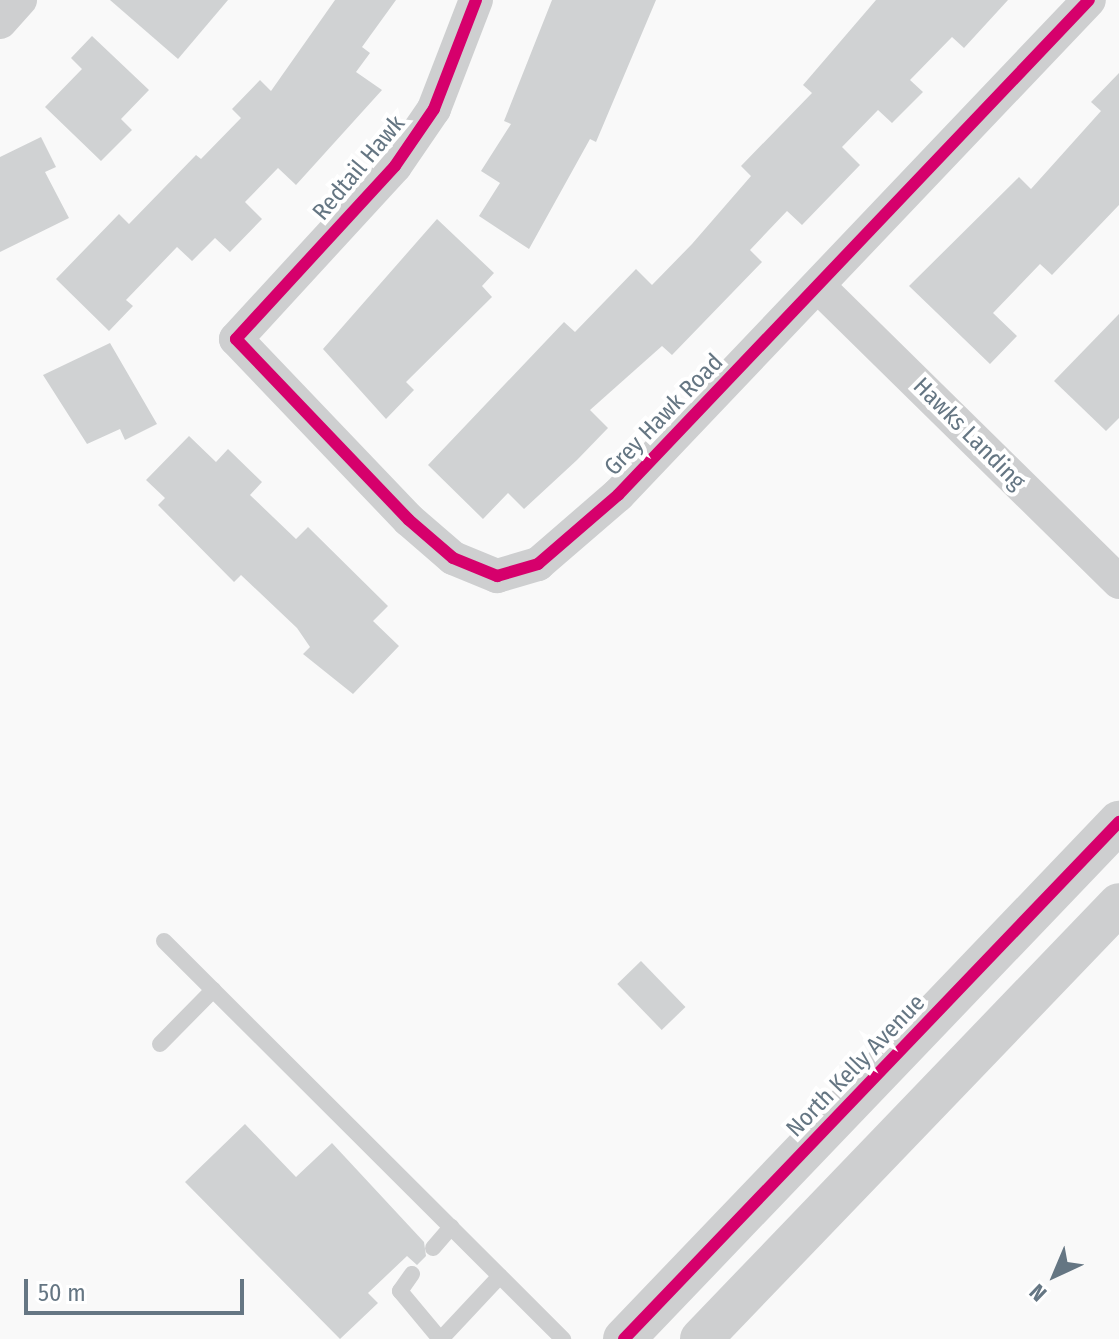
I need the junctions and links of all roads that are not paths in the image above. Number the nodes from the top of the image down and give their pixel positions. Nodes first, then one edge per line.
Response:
1 (20, 0) edge
2 (476, 0) edge
3 (1089, 0) edge
4 (0, 22) edge
5 (819, 287) junction
6 (236, 339) joint
7 (1119, 582) edge
8 (1119, 822) edge
9 (1119, 904) edge
10 (164, 941) dead end
11 (213, 990) junction
12 (160, 1044) dead end
13 (451, 1227) junction
14 (433, 1248) dead end
15 (412, 1274) dead end
16 (500, 1276) junction
17 (440, 1339) edge
18 (563, 1339) edge
19 (624, 1339) edge
20 (701, 1339) edge

1 - 4 street
2 - 6 street, Redtail Hawk
3 - 5 street, Grey Hawk Road
5 - 6 street, Grey Hawk Road
5 - 7 street, Hawks Landing
8 - 19 street, North Kelly Avenue
9 - 20 street
10 - 11 lane
11 - 12 lane
11 - 13 lane
13 - 14 lane
13 - 16 lane
15 - 17 lane
16 - 17 lane
16 - 18 lane

